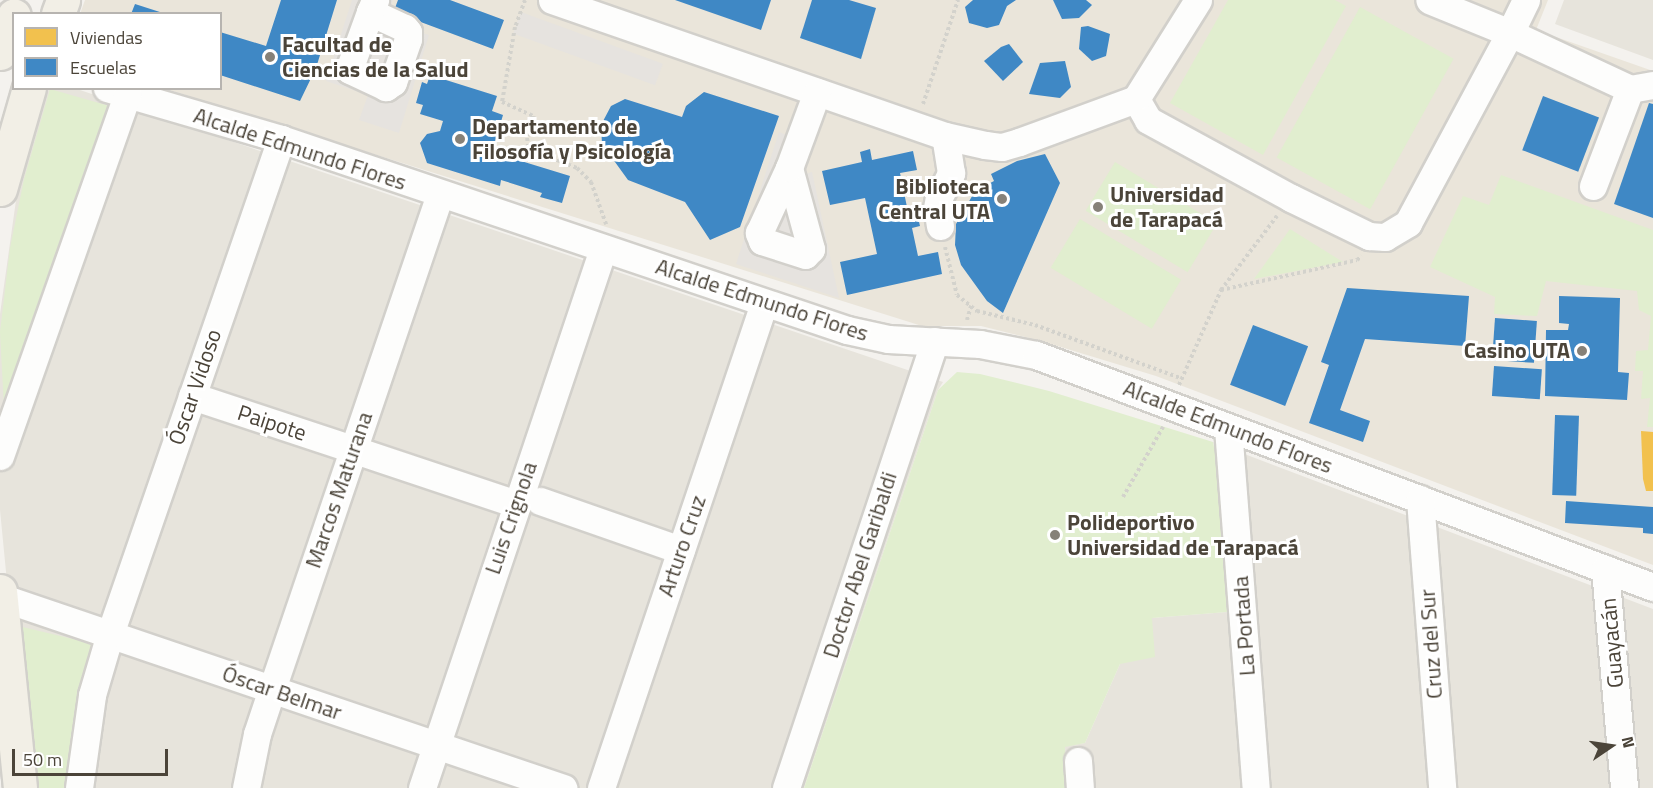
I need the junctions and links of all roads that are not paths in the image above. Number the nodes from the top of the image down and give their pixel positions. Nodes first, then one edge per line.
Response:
1 (552, 0) edge
2 (1198, 0) edge
3 (1429, 0) edge
4 (1526, 0) edge
5 (12, 21) edge
6 (1510, 33) junction
7 (4, 48) edge
8 (1641, 87) edge
9 (28, 90) edge
10 (117, 92) edge
11 (817, 92) junction
12 (1137, 99) junction
13 (936, 133) junction
14 (281, 140) junction
15 (789, 168) dead end
16 (1593, 186) dead end
17 (0, 189) edge
18 (440, 194) junction
19 (940, 226) road end
20 (603, 249) junction
21 (764, 303) junction
22 (934, 341) junction
23 (192, 396) junction
24 (1228, 428) junction
25 (358, 451) junction
26 (0, 456) edge
27 (1420, 499) junction
28 (528, 502) junction
29 (681, 550) junction
30 (1605, 569) junction
31 (1653, 587) edge
32 (0, 591) edge
33 (0, 597) edge
34 (110, 634) junction
35 (272, 689) junction
36 (435, 744) junction
37 (20, 788) edge
38 (79, 788) edge
39 (246, 788) edge
40 (422, 788) edge
41 (564, 788) edge
42 (601, 788) edge
43 (786, 788) edge
44 (1256, 788) edge
45 (1442, 788) edge
46 (1624, 788) edge

1 - 11 street
2 - 12 street
3 - 6 street
4 - 6 street
5 - 7 main road
6 - 8 street
6 - 12 street
8 - 16 street
9 - 17 main road
10 - 14 street, Alcalde Edmundo Flores
10 - 26 street
11 - 13 street
11 - 15 street
12 - 13 street
13 - 19 street
14 - 18 street, Alcalde Edmundo Flores
14 - 23 street, Óscar Vidoso
18 - 20 street, Alcalde Edmundo Flores
18 - 25 street, Marcos Maturana
20 - 21 street, Alcalde Edmundo Flores
20 - 28 street, Luis Crignola
21 - 22 street, Alcalde Edmundo Flores
21 - 29 street, Arturo Cruz
22 - 24 street, Alcalde Edmundo Flores
22 - 43 street, Doctor Abel Garibaldi
23 - 25 street, Paipote
23 - 34 street, Óscar Vidoso
24 - 27 street, Alcalde Edmundo Flores
24 - 44 street, La Portada
25 - 28 street, Paipote
25 - 35 street, Marcos Maturana
27 - 30 street, Alcalde Edmundo Flores
27 - 45 street, Cruz del Sur
28 - 29 street, Paipote
28 - 36 street, Luis Crignola
29 - 42 street, Arturo Cruz
30 - 31 street, Alcalde Edmundo Flores
30 - 46 street, Guayacán
32 - 33 main road
33 - 34 street, Óscar Belmar
33 - 37 main road
34 - 35 street, Óscar Belmar
34 - 38 street, Óscar Vidoso
35 - 36 street, Óscar Belmar
35 - 39 street, Marcos Maturana
36 - 40 street, Luis Crignola
36 - 41 street, Óscar Belmar

